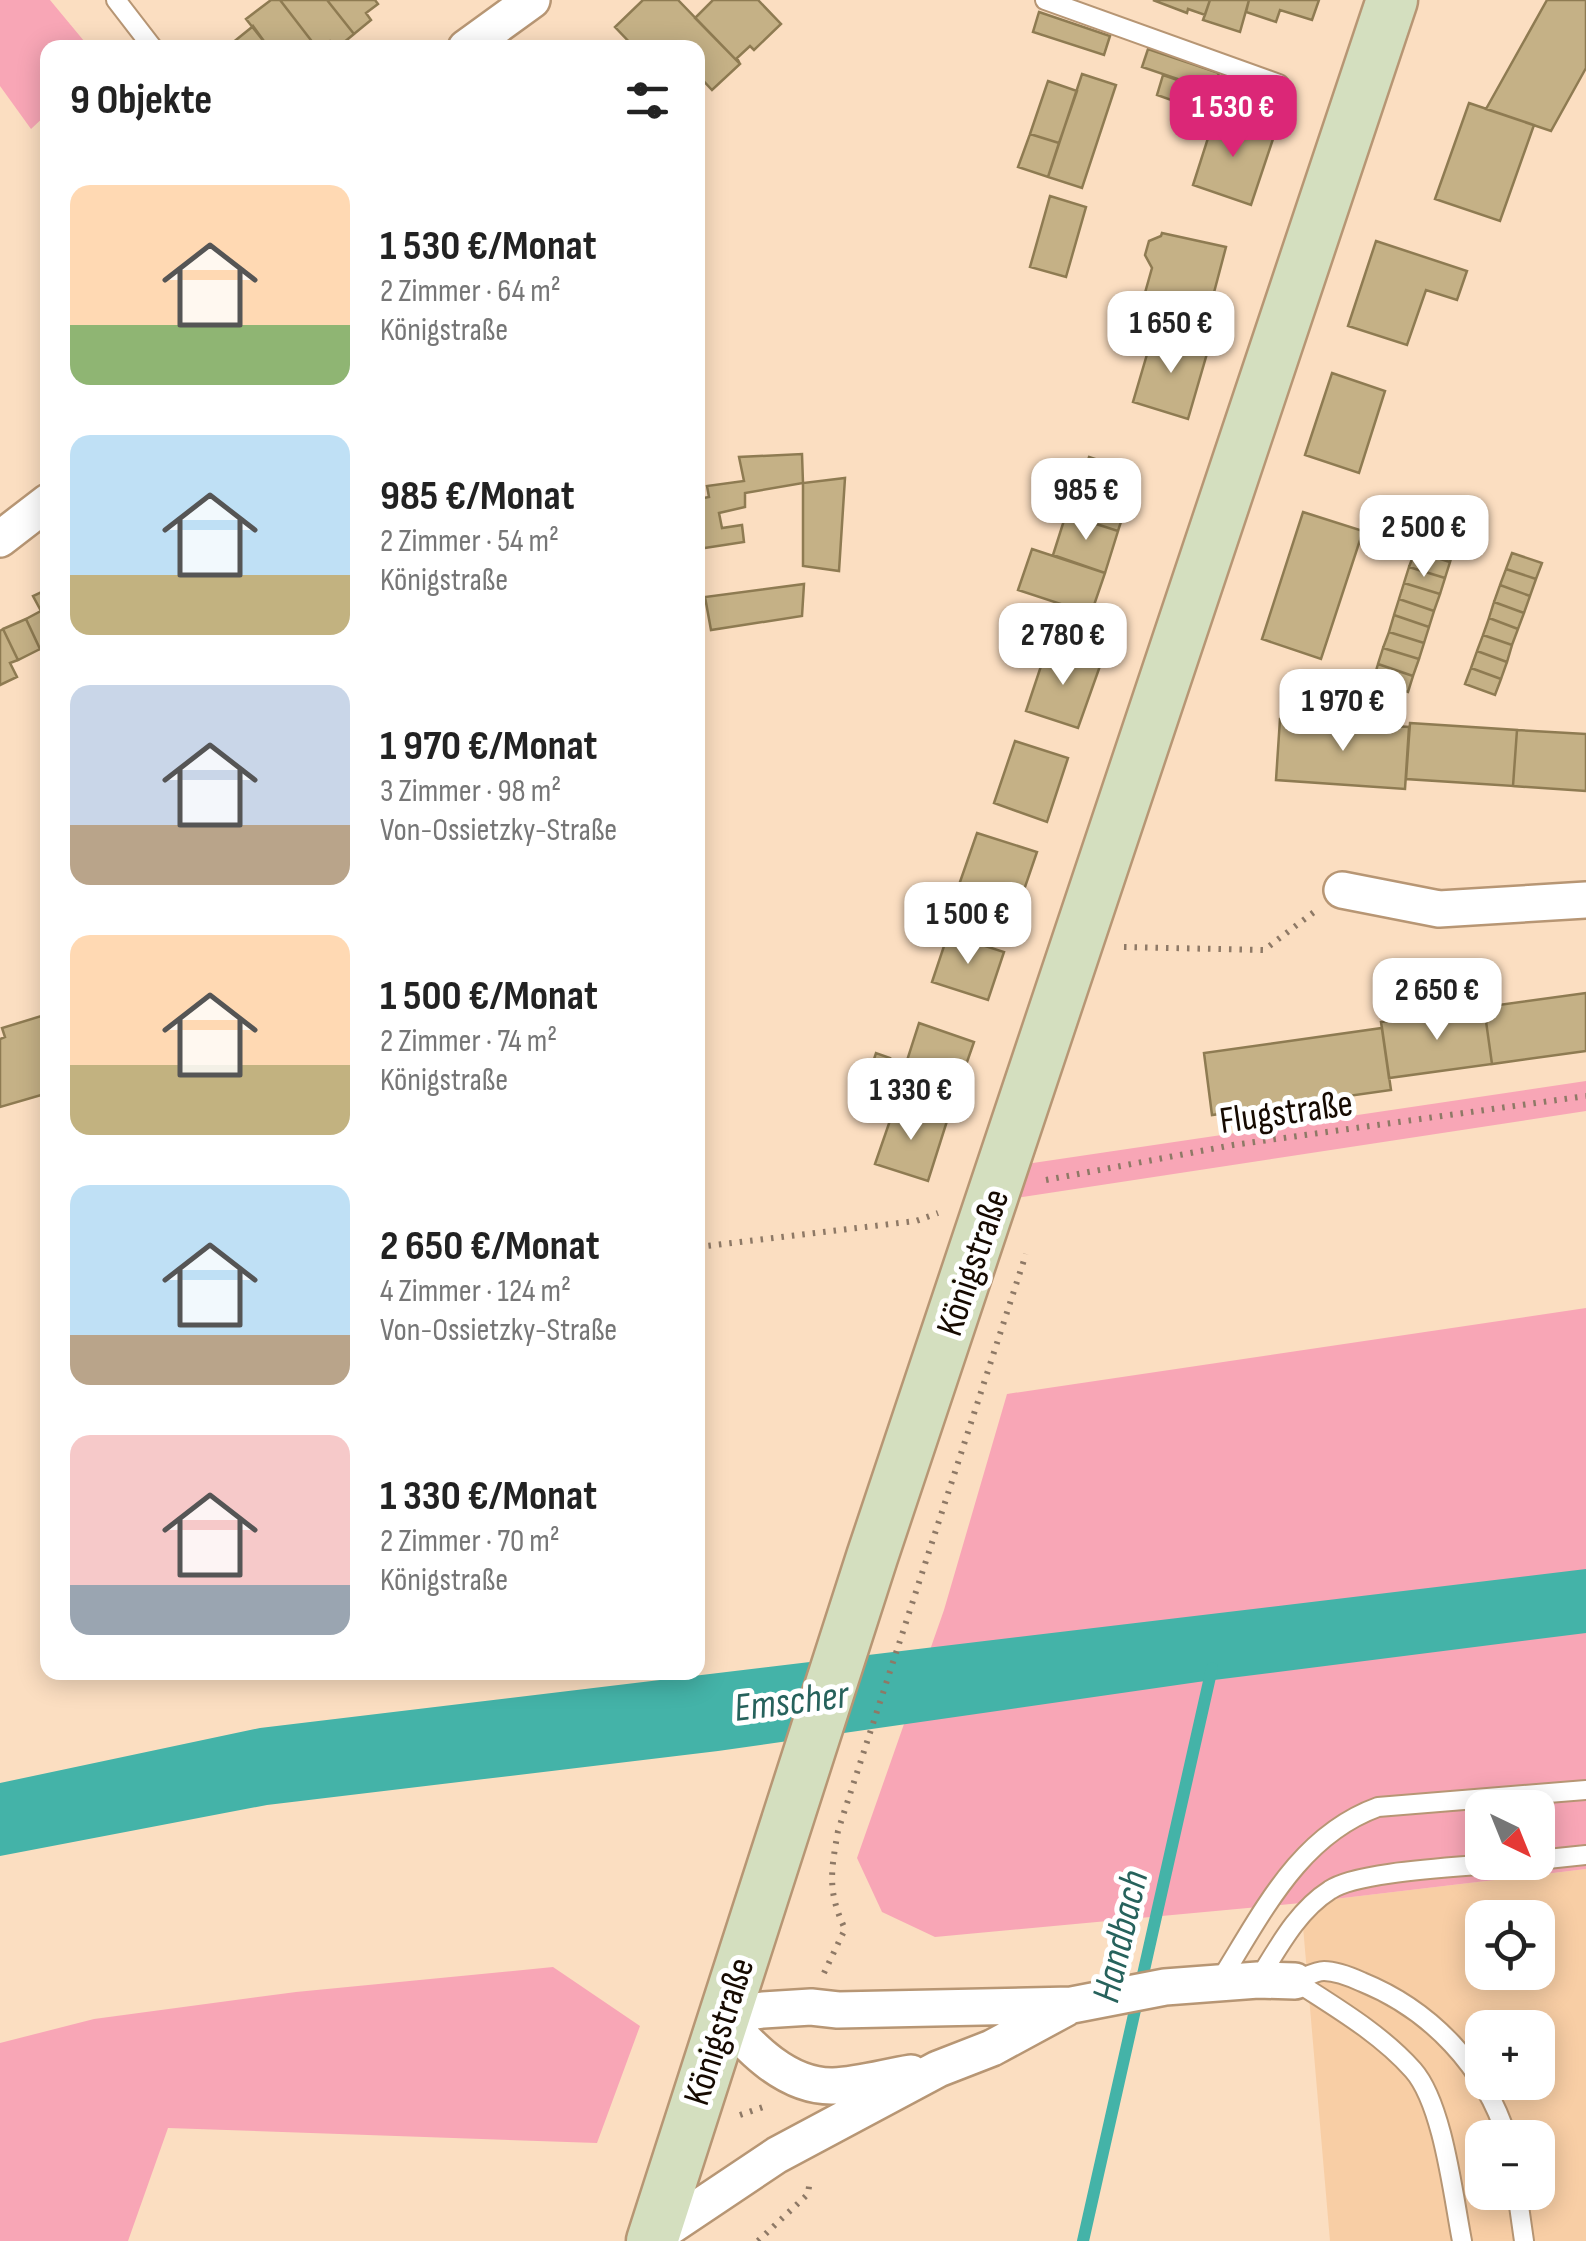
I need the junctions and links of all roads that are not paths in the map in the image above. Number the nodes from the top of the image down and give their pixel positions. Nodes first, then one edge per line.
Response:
1 (116, 0) edge
2 (532, 0) edge
3 (1045, 0) edge
4 (1392, 0) edge
5 (147, 40) edge
6 (477, 40) edge
7 (1280, 84) dead end
8 (40, 508) edge
9 (0, 539) edge
10 (1342, 890) road end
11 (1586, 900) edge
12 (1586, 1790) edge
13 (1586, 1855) edge
14 (1555, 1858) edge
15 (1465, 1867) edge
16 (1258, 1980) junction
17 (1295, 1981) junction
18 (1218, 1982) junction
19 (1072, 2004) junction
20 (722, 2016) junction
21 (938, 2069) junction
22 (1502, 2120) edge
23 (1520, 2210) edge
24 (652, 2240) edge
25 (1462, 2241) edge
26 (1524, 2241) edge

1 - 5 lane
2 - 6 street
3 - 7 lane
4 - 20 main road, Königstraße
8 - 9 street
10 - 11 street
12 - 18 lane
13 - 14 lane
15 - 16 lane
16 - 17 street
16 - 18 street
17 - 22 lane
17 - 25 lane
18 - 19 street
19 - 20 street
19 - 21 street
20 - 21 street
20 - 24 main road, Königstraße
21 - 24 street
23 - 26 lane

